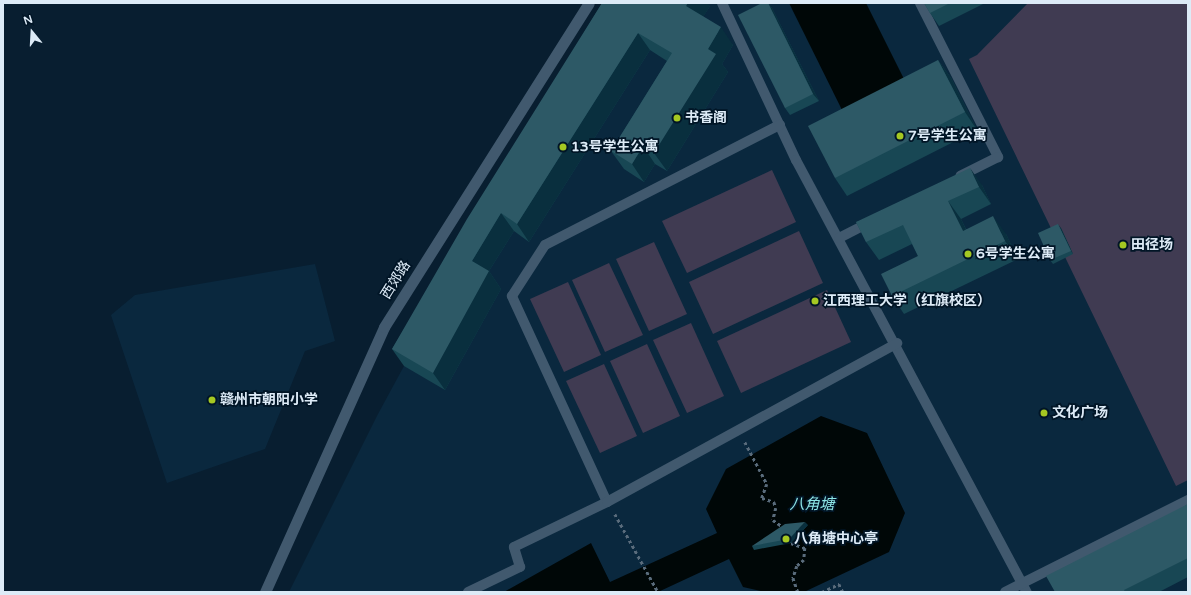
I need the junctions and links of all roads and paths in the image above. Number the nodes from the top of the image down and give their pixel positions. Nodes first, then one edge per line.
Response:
1 (589, 3) edge
2 (722, 3) edge
3 (920, 3) edge
4 (780, 125) junction
5 (950, 182) edge
6 (881, 217) edge
7 (839, 238) junction
8 (897, 343) junction
9 (752, 454) dead end
10 (1188, 500) edge
11 (608, 502) junction
12 (785, 529) edge
13 (792, 543) edge
14 (1025, 587) edge
15 (265, 592) edge
16 (468, 592) edge
17 (658, 592) edge
18 (798, 592) edge
19 (822, 592) edge
20 (843, 592) edge
21 (1005, 592) edge

1 - 15 street, 西郊路
2 - 4 lane
3 - 5 lane
4 - 7 lane
4 - 11 lane
6 - 7 lane
7 - 8 lane
8 - 11 lane
8 - 14 lane
9 - 12 path
10 - 14 lane
11 - 16 lane
11 - 17 path
13 - 18 path
14 - 21 lane
19 - 20 path

